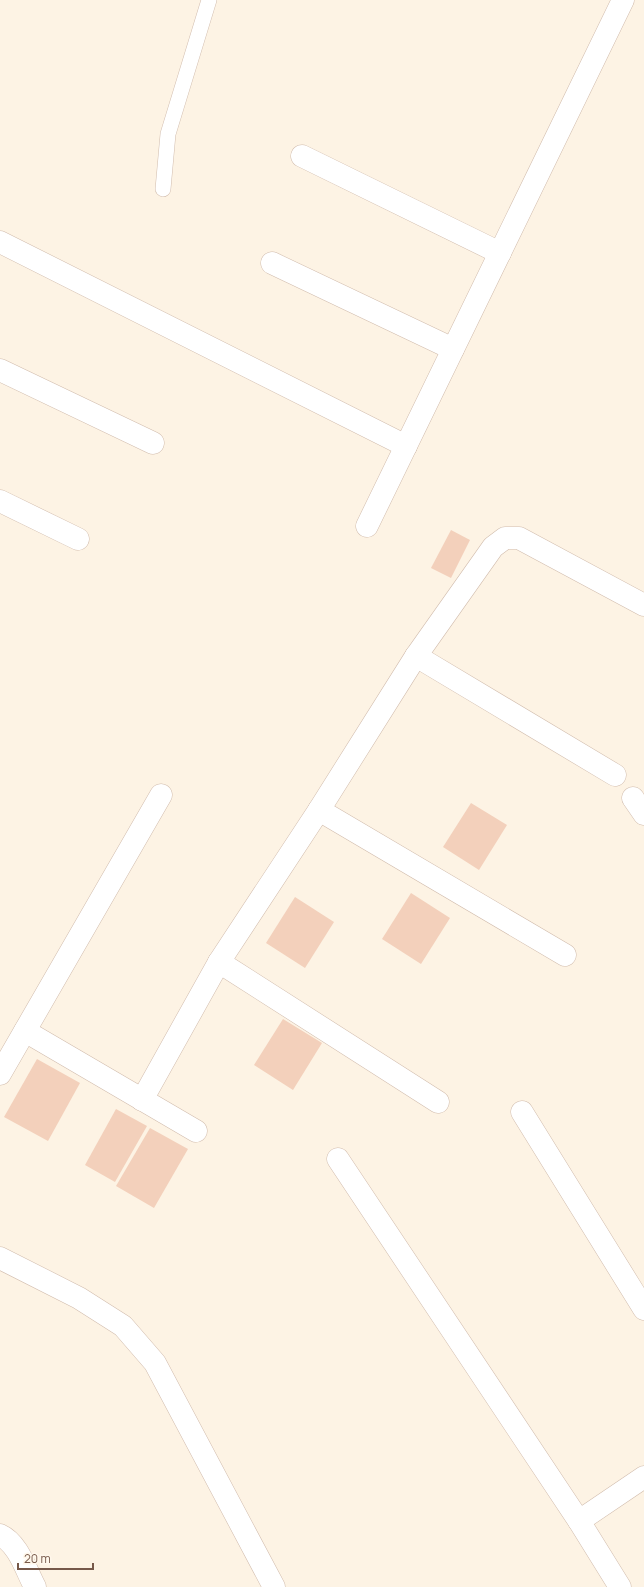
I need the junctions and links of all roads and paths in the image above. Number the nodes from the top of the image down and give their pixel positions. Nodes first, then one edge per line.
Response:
1 (209, 0) edge
2 (623, 0) edge
3 (302, 156) dead end
4 (163, 189) dead end
5 (0, 242) edge
6 (500, 253) junction
7 (272, 262) dead end
8 (453, 348) junction
9 (0, 370) edge
10 (153, 443) dead end
11 (406, 446) junction
12 (0, 501) edge
13 (367, 526) dead end
14 (78, 539) dead end
15 (644, 605) edge
16 (416, 656) junction
17 (614, 775) dead end
18 (161, 795) dead end
19 (319, 810) junction
20 (565, 955) dead end
21 (219, 962) junction
22 (25, 1031) junction
23 (0, 1074) edge
24 (142, 1100) junction
25 (438, 1102) dead end
26 (522, 1112) dead end
27 (196, 1131) dead end
28 (338, 1159) dead end
29 (0, 1258) edge
30 (644, 1309) edge
31 (644, 1477) edge
32 (579, 1522) junction
33 (0, 1535) edge
34 (35, 1587) edge
35 (274, 1587) edge
36 (620, 1587) edge

1 - 4 lane
2 - 6 street
3 - 6 street
5 - 11 street
6 - 8 street
7 - 8 street
8 - 11 street
9 - 10 street
11 - 13 street
12 - 14 street
15 - 16 street
16 - 17 street
16 - 19 street
18 - 22 street
19 - 20 street
19 - 21 street
21 - 24 street
21 - 25 street
22 - 23 street
22 - 24 street
24 - 27 street
26 - 30 street
28 - 32 street
29 - 35 street
31 - 32 street
32 - 36 street
33 - 34 street

